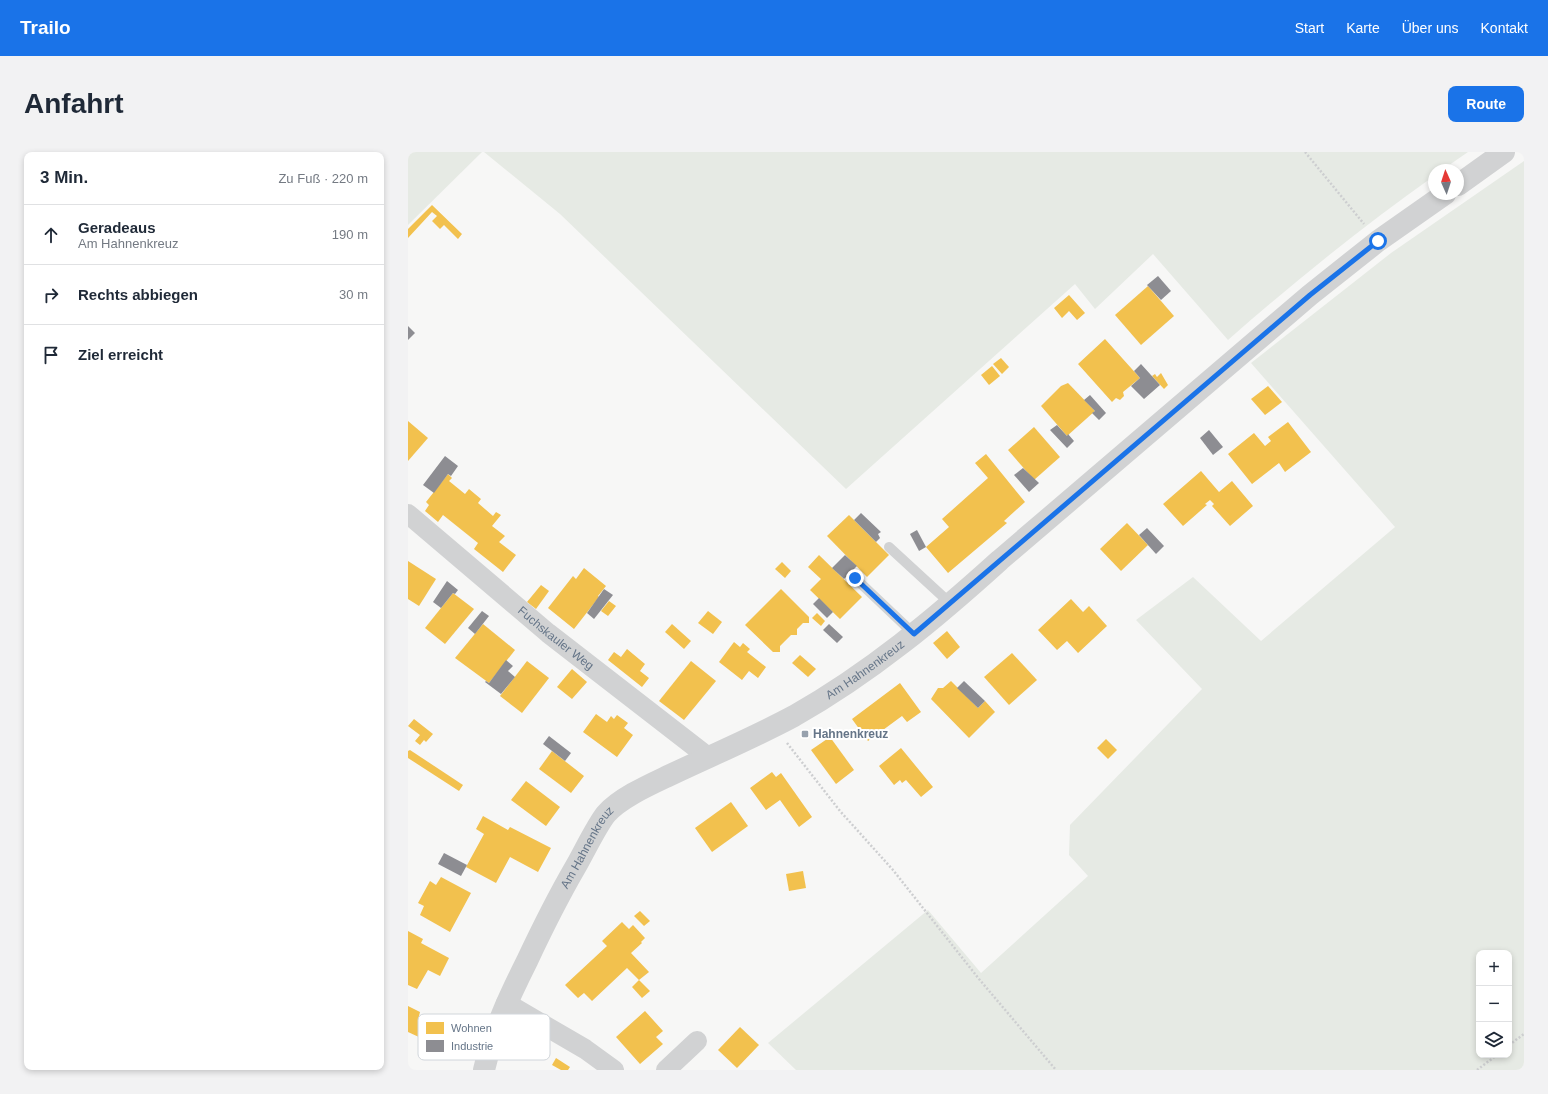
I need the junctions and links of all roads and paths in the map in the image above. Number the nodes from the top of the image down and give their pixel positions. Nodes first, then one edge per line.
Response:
1 (1305, 152) edge
2 (1504, 152) edge
3 (1464, 181) edge
4 (1436, 200) edge
5 (1378, 241) junction
6 (408, 514) edge
7 (889, 547) dead end
8 (855, 578) dead end
9 (951, 604) junction
10 (914, 634) junction
11 (776, 725) junction
12 (708, 757) junction
13 (506, 1003) junction
14 (501, 1014) edge
15 (525, 1014) edge
16 (550, 1029) edge
17 (1524, 1034) edge
18 (697, 1041) dead end
19 (1512, 1044) edge
20 (1493, 1058) edge
21 (487, 1060) edge
22 (484, 1070) edge
23 (614, 1070) edge
24 (666, 1070) edge
25 (1056, 1070) edge
26 (1477, 1070) edge

1 - 5 path
2 - 3 street
4 - 5 street, Am Hahnenkreuz
5 - 9 street, Am Hahnenkreuz
6 - 12 street, Fuchskauler Weg
7 - 9 lane
8 - 10 lane
9 - 10 street, Am Hahnenkreuz
10 - 11 street, Am Hahnenkreuz
11 - 12 street, Am Hahnenkreuz
11 - 25 path
12 - 13 street, Am Hahnenkreuz
13 - 14 street, Am Hahnenkreuz
13 - 15 street
16 - 23 street
17 - 19 path
18 - 24 street
20 - 26 path
21 - 22 street, Am Hahnenkreuz

